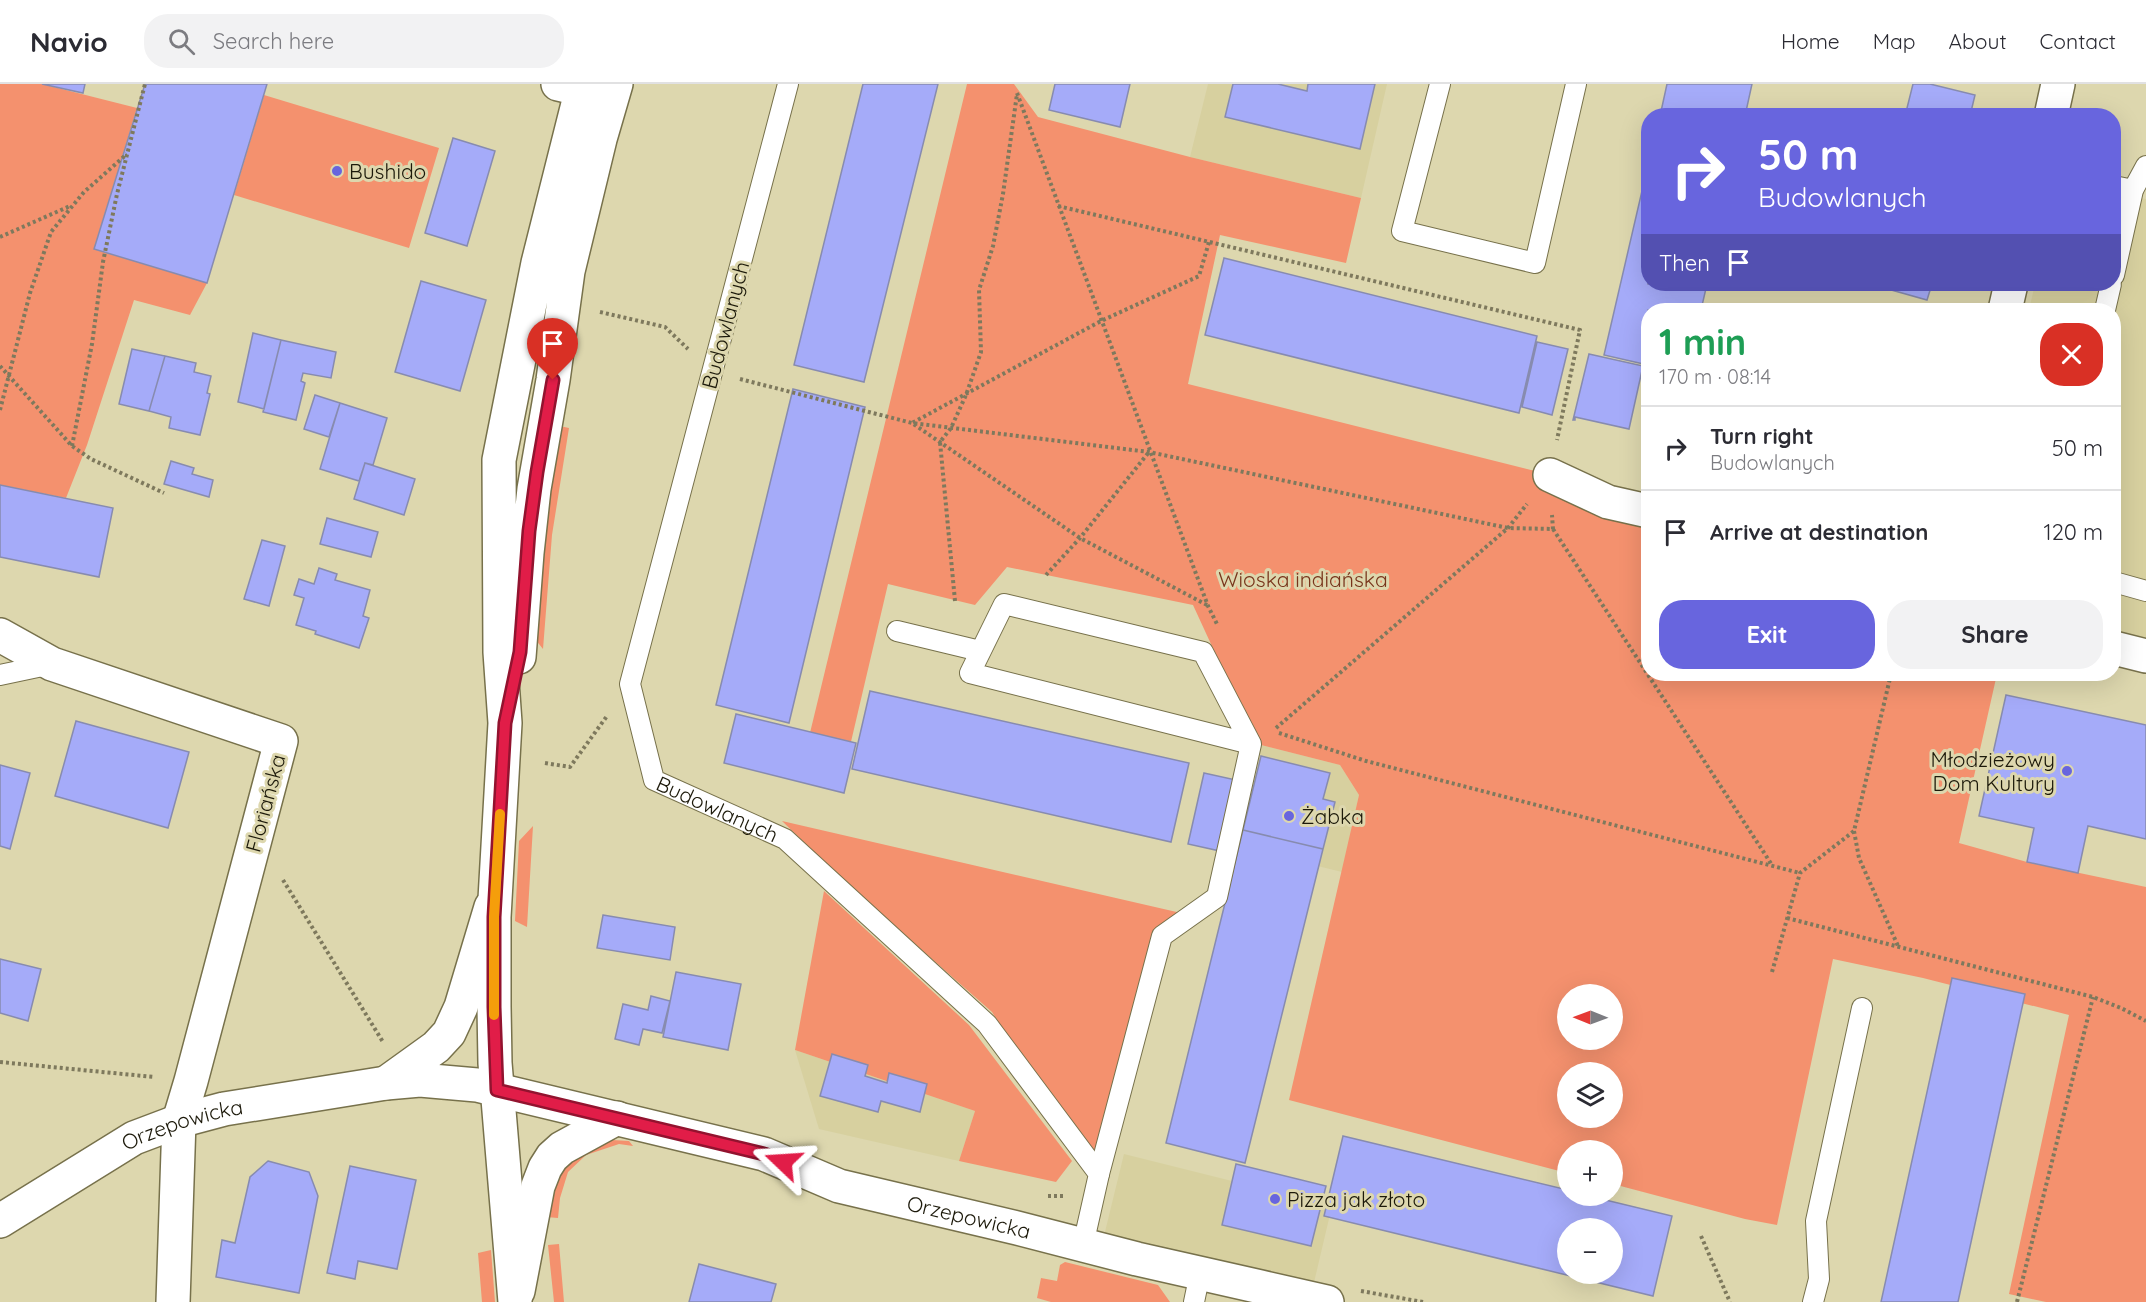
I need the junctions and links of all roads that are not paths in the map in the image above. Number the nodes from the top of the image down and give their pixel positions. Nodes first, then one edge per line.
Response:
1 (788, 84) edge
2 (1440, 84) edge
3 (1576, 84) edge
4 (2058, 84) edge
5 (590, 88) edge
6 (2052, 108) edge
7 (2146, 166) edge
8 (2121, 187) edge
9 (2133, 190) junction
10 (2121, 243) edge
11 (1550, 475) road end
12 (1641, 509) edge
13 (2121, 584) edge
14 (2146, 591) edge
15 (897, 631) dead end
16 (0, 635) edge
17 (2121, 650) edge
18 (980, 651) junction
19 (2146, 656) edge
20 (52, 664) junction
21 (0, 675) edge
22 (1251, 744) junction
23 (495, 894) junction
24 (1862, 1008) dead end
25 (386, 1083) junction
26 (497, 1090) junction
27 (617, 1118) junction
28 (179, 1121) junction
29 (1099, 1174) junction
30 (0, 1221) edge
31 (1083, 1245) junction
32 (1197, 1288) edge
33 (173, 1302) edge
34 (515, 1302) edge
35 (1327, 1302) edge
36 (1813, 1302) edge

1 - 29 lane, Budowlanych
2 - 3 lane
4 - 6 street
5 - 23 street
7 - 9 lane
8 - 9 lane
9 - 10 lane
11 - 12 street
13 - 14 lane
15 - 18 lane
16 - 20 street, Floriańska
17 - 19 street
18 - 22 lane
18 - 22 lane
20 - 21 lane
20 - 28 street, Floriańska
22 - 29 lane
23 - 25 street, Orzepowicka
23 - 26 street
24 - 36 lane
25 - 26 street, Orzepowicka
25 - 28 street, Orzepowicka
26 - 27 street, Orzepowicka
26 - 34 street
27 - 31 street, Orzepowicka
27 - 34 street
28 - 30 street, Orzepowicka
28 - 33 street, Floriańska
29 - 31 lane
31 - 32 street, Orzepowicka
32 - 35 street, Orzepowicka

